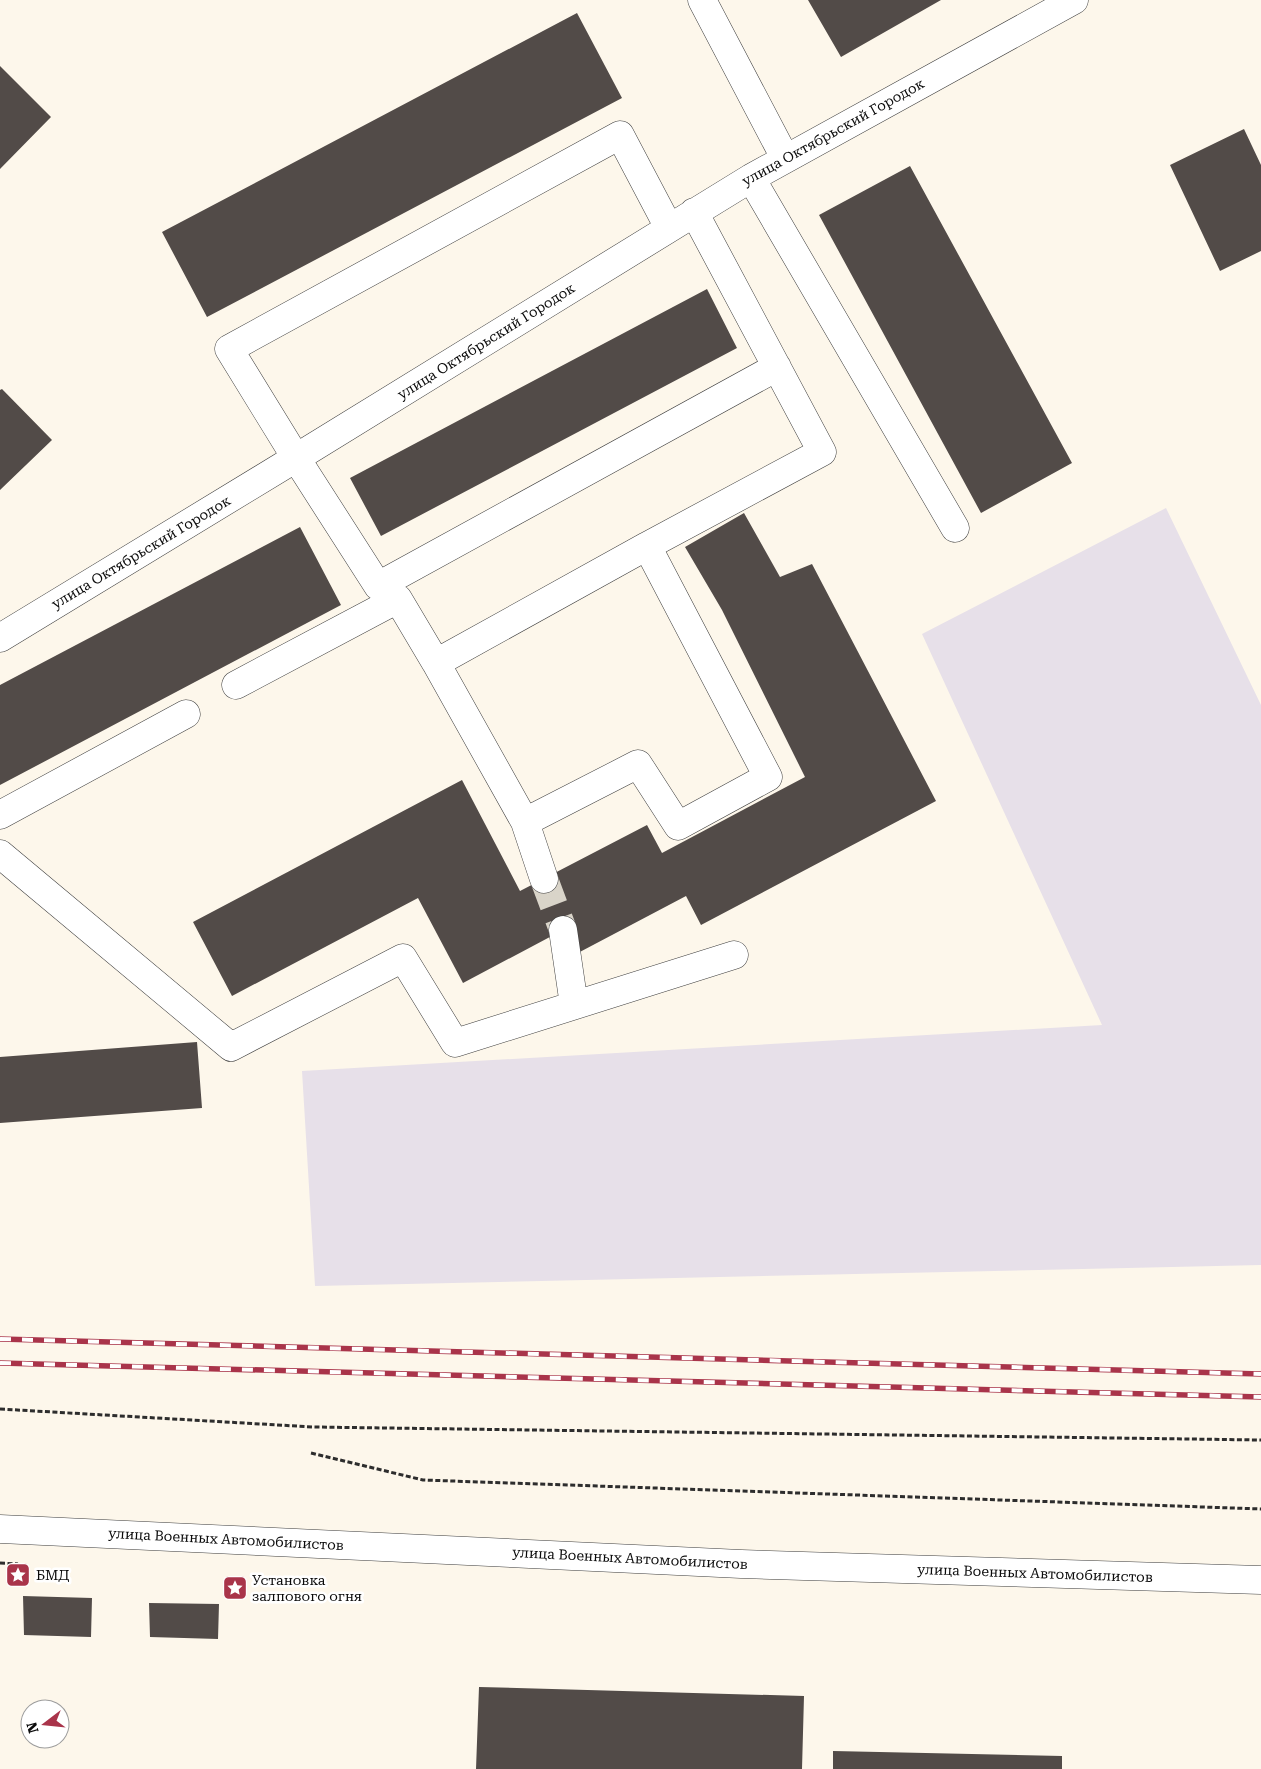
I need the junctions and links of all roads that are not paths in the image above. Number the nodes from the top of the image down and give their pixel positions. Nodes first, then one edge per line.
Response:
1 (702, 0) edge
2 (1074, 0) edge
3 (785, 158) junction
4 (751, 178) junction
5 (694, 212) junction
6 (669, 228) junction
7 (777, 367) junction
8 (296, 458) junction
9 (955, 528) dead end
10 (647, 546) junction
11 (388, 593) junction
12 (0, 638) edge
13 (436, 663) junction
14 (236, 685) dead end
15 (186, 714) dead end
16 (0, 815) edge
17 (525, 822) junction
18 (0, 854) edge
19 (544, 879) tunnel mouth
20 (563, 930) tunnel mouth
21 (734, 955) dead end
22 (574, 1005) junction
23 (0, 1529) edge
24 (1261, 1580) edge

1 - 3 street
2 - 3 street, улица Октябрьский Городок
3 - 4 street, улица Октябрьский Городок
4 - 5 street, улица Октябрьский Городок
4 - 9 street
5 - 6 street, улица Октябрьский Городок
5 - 7 street
6 - 8 street, улица Октябрьский Городок
6 - 8 street
7 - 10 street
7 - 11 street
8 - 11 street
8 - 12 street, улица Октябрьский Городок
10 - 13 street
10 - 17 street
11 - 13 street
11 - 14 street
13 - 17 street
15 - 16 street
17 - 19 street
18 - 22 street
20 - 22 street
21 - 22 street
23 - 24 street, улица Военных Автомобилистов

